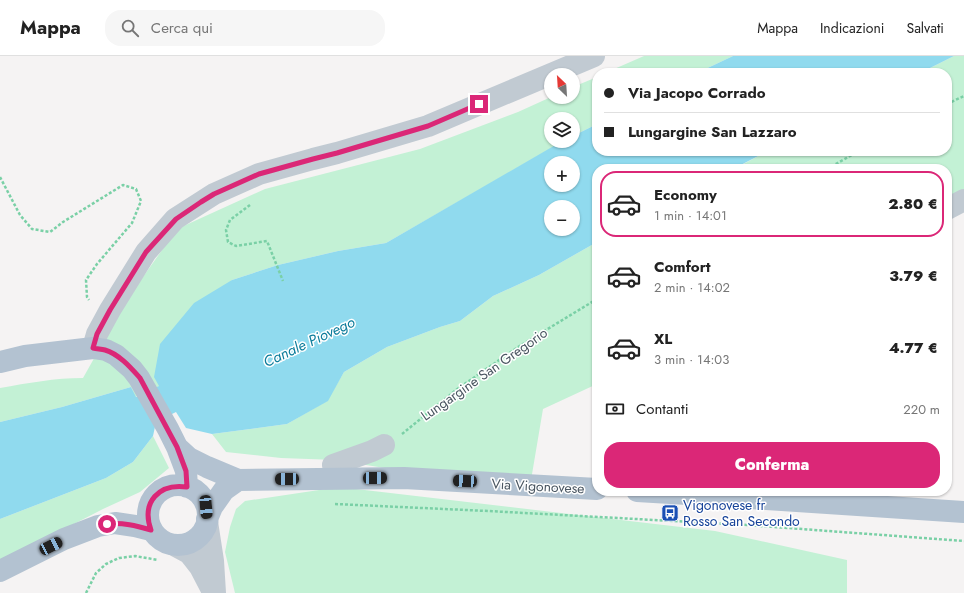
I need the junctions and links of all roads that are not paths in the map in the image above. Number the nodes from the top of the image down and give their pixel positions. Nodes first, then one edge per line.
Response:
1 (594, 56) edge
2 (964, 200) edge
3 (952, 206) edge
4 (93, 348) junction
5 (0, 362) edge
6 (172, 438) junction
7 (378, 448) road end
8 (333, 465) dead end
9 (232, 477) junction
10 (189, 488) junction
11 (592, 489) edge
12 (745, 496) edge
13 (964, 512) edge
14 (207, 520) junction
15 (151, 530) junction
16 (176, 546) junction
17 (0, 571) edge
18 (215, 593) edge

1 - 4 street
2 - 3 street
4 - 5 main road
4 - 6 main road
6 - 9 main road
6 - 10 main road
7 - 8 street
9 - 10 main road, Via Vigonovese
9 - 11 main road, Via Vigonovese
9 - 14 main road
10 - 14 main road
10 - 15 main road
12 - 13 main road
14 - 16 main road
14 - 18 street
15 - 16 main road
15 - 17 main road
16 - 18 street

